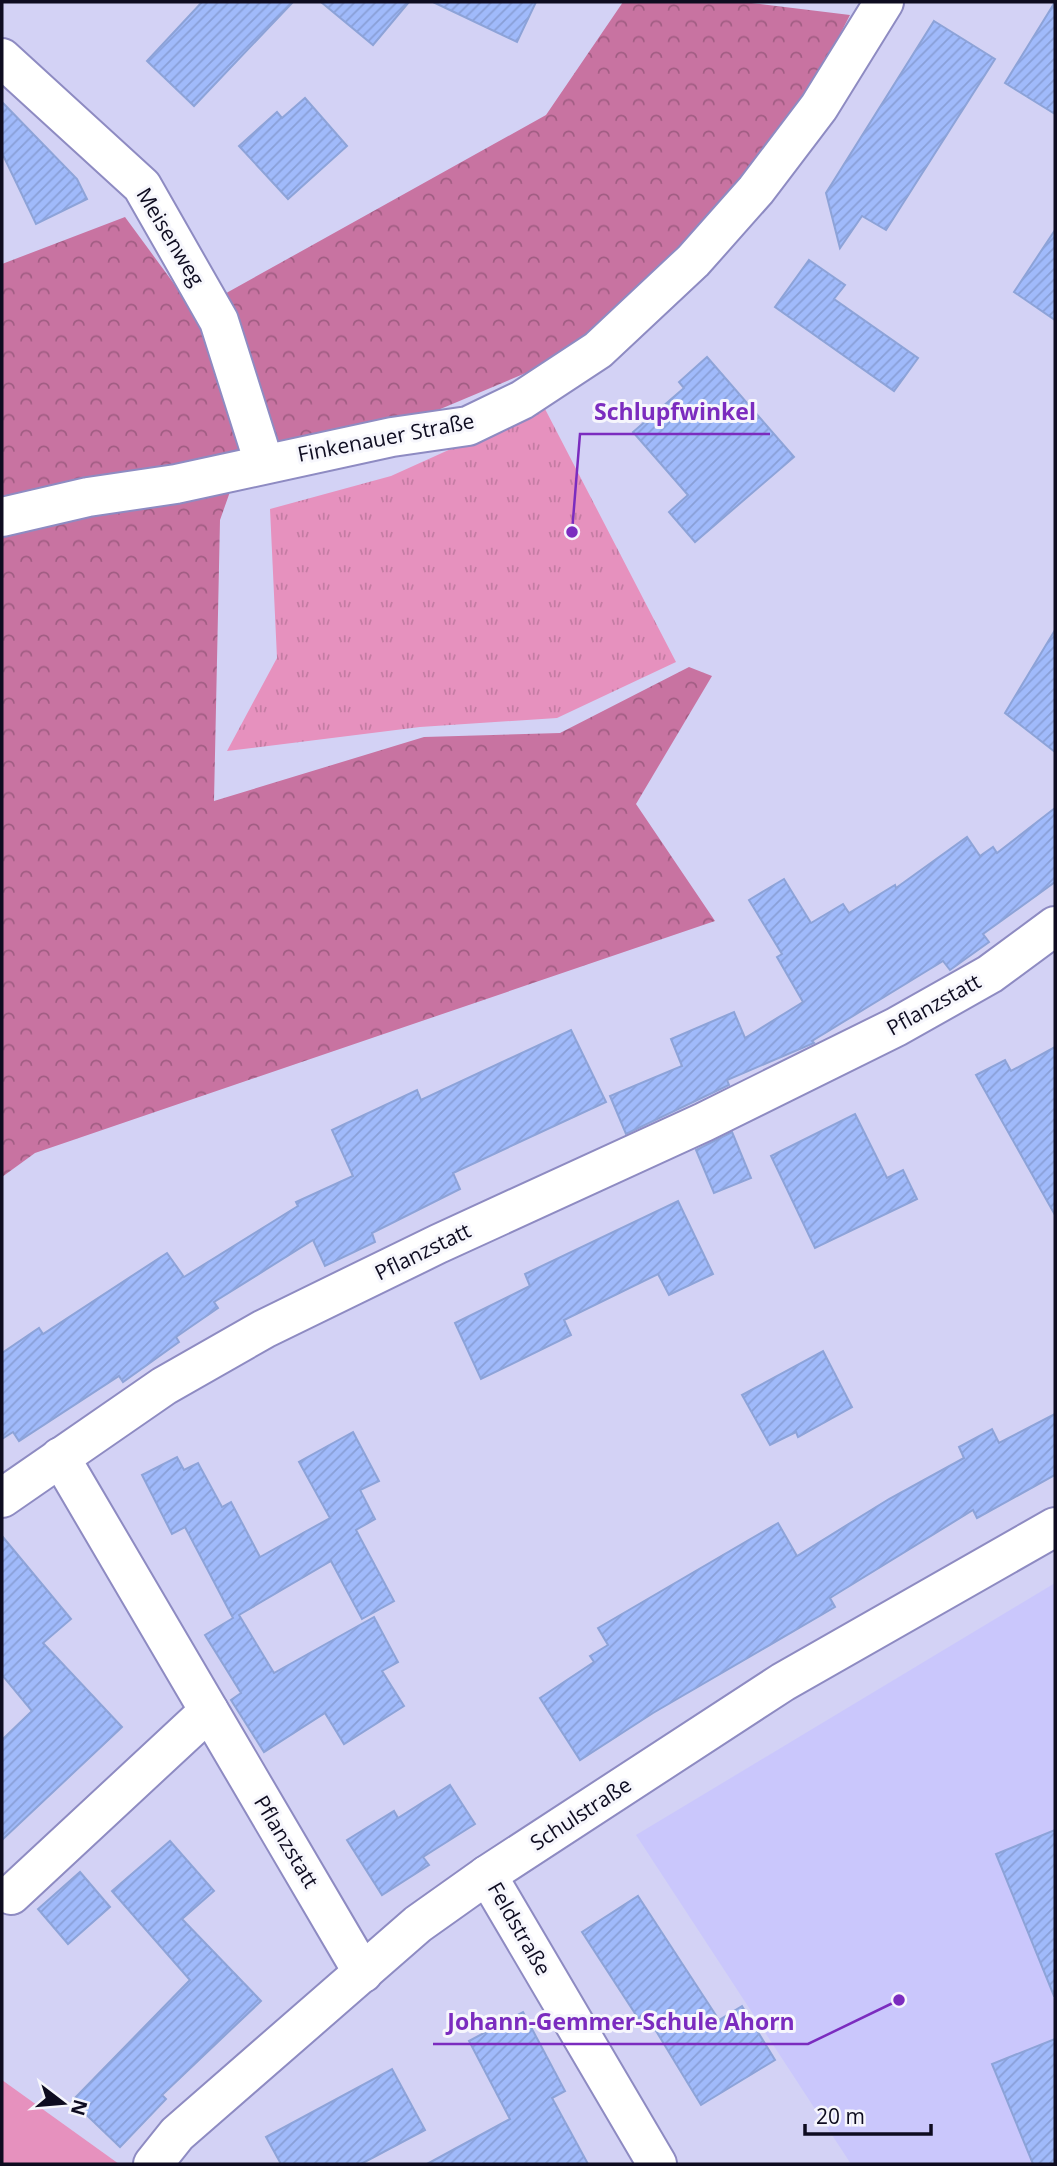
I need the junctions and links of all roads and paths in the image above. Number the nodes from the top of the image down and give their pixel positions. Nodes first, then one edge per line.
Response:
1 (884, 2) edge
2 (2, 58) edge
3 (264, 463) junction
4 (2, 517) edge
5 (1055, 926) edge
6 (60, 1457) junction
7 (2, 1499) edge
8 (1055, 1528) edge
9 (209, 1711) junction
10 (487, 1875) junction
11 (10, 1895) dead end
12 (363, 1973) junction
13 (153, 2164) edge
14 (657, 2164) edge

1 - 3 street, Finkenauer Straße
2 - 3 street, Meisenweg
3 - 4 street, Finkenauer Straße
5 - 6 street, Pflanzstatt
6 - 7 street
6 - 9 street, Pflanzstatt
8 - 10 street, Schulstraße
9 - 11 street
9 - 12 street, Pflanzstatt
10 - 12 street, Schulstraße
10 - 14 street, Feldstraße
12 - 13 street, Schulstraße

